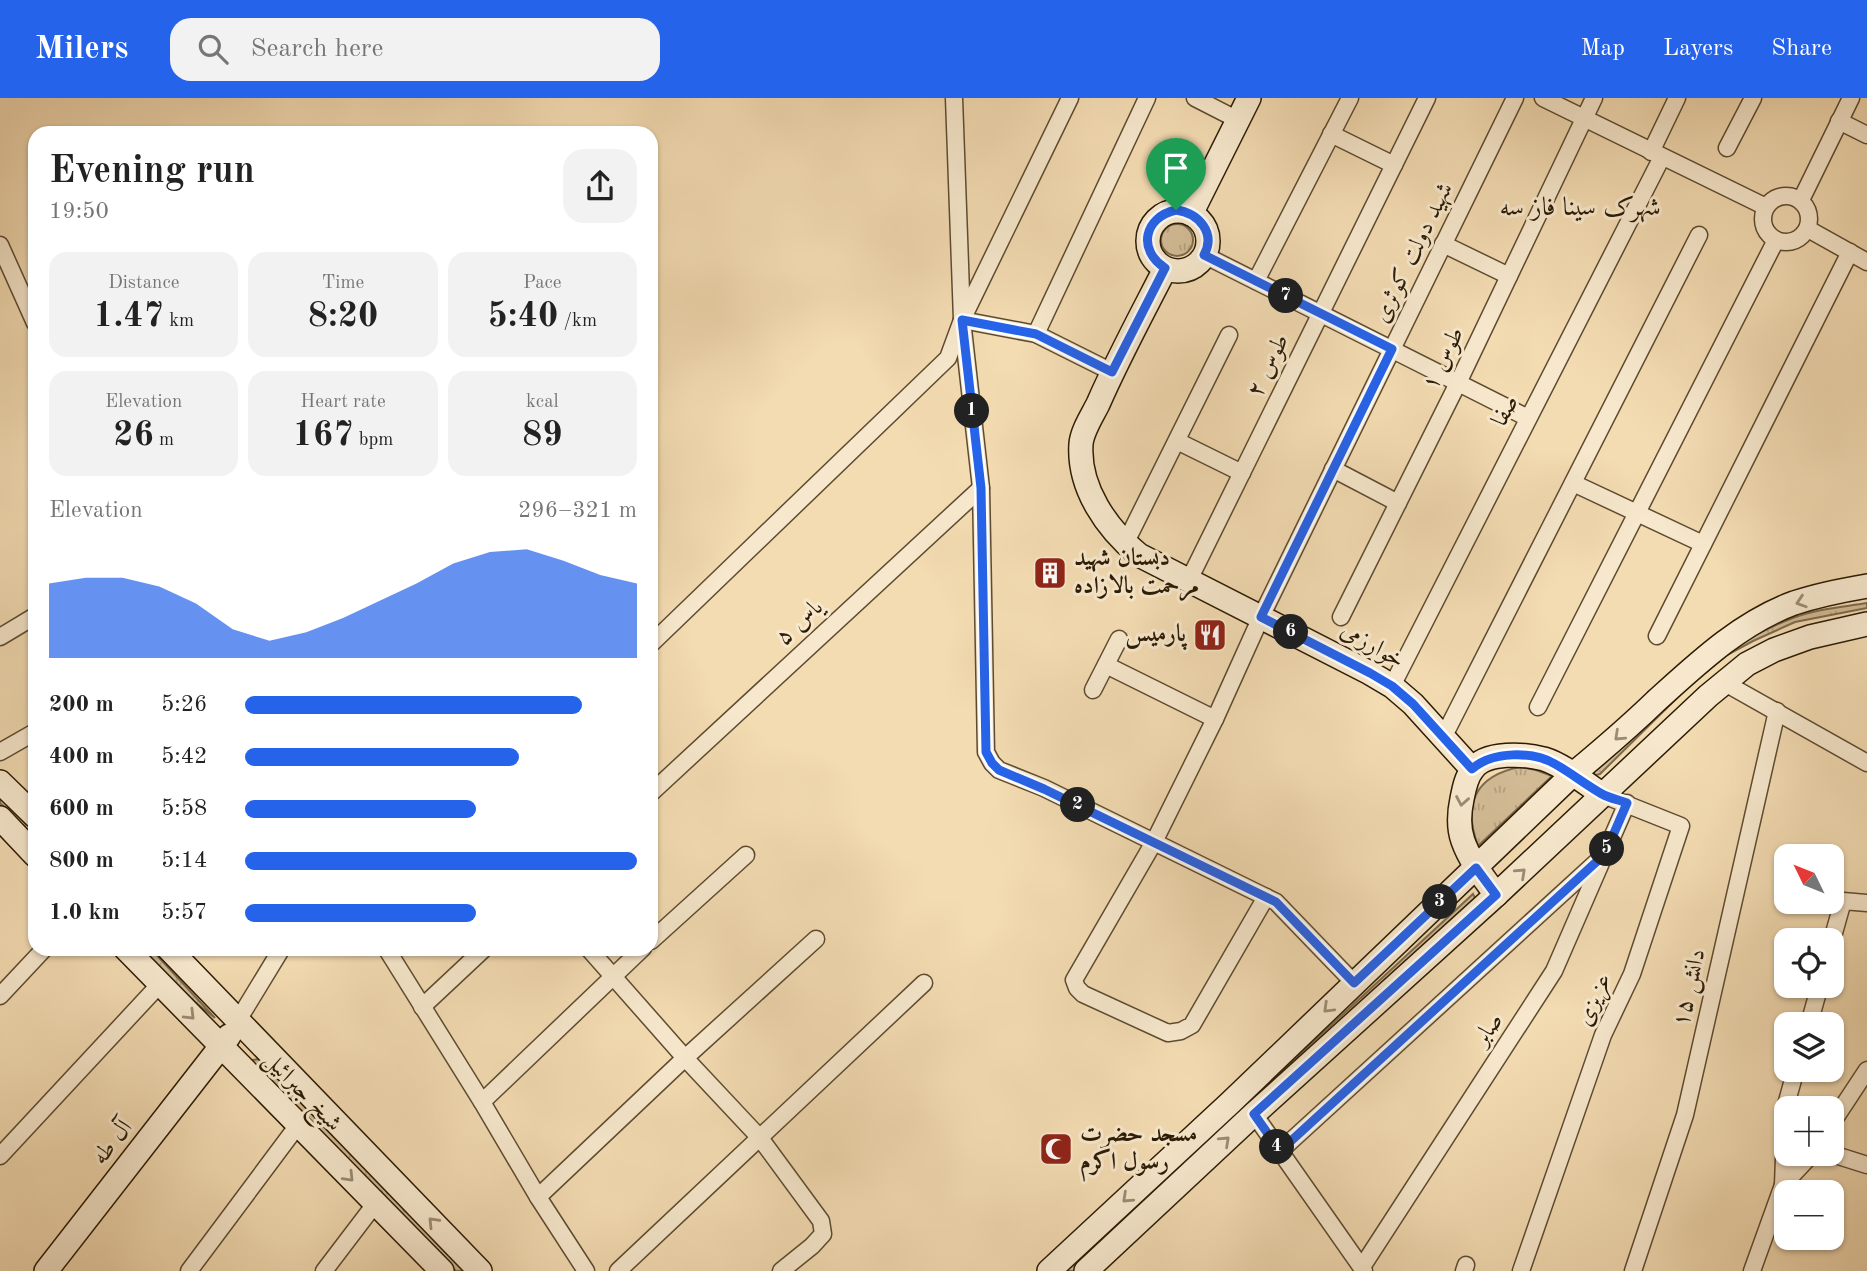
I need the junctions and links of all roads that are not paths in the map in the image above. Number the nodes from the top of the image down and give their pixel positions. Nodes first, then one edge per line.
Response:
1 (954, 98) edge
2 (1070, 98) edge
3 (1147, 98) edge
4 (1195, 98) edge
5 (1249, 98) edge
6 (1350, 98) edge
7 (1427, 98) edge
8 (1515, 98) edge
9 (1543, 98) edge
10 (1594, 98) edge
11 (1676, 98) edge
12 (1753, 98) edge
13 (1850, 98) edge
14 (1585, 118) junction
15 (1238, 120) junction
16 (1839, 121) junction
17 (1331, 134) junction
18 (1867, 135) edge
19 (1727, 148) dead end
20 (1656, 154) junction
21 (1394, 165) junction
22 (1801, 200) junction
23 (1766, 207) junction
24 (1191, 214) junction
25 (1808, 229) junction
26 (1699, 235) dead end
27 (1776, 240) junction
28 (1443, 244) junction
29 (0, 245) edge
30 (1850, 252) junction
31 (1204, 255) junction
32 (1867, 262) edge
33 (1165, 268) junction
34 (1509, 276) junction
35 (1256, 281) junction
36 (28, 307) edge
37 (1321, 314) junction
38 (962, 320) junction
39 (1036, 334) junction
40 (1229, 335) dead end
41 (1392, 349) junction
42 (1112, 372) junction
43 (1458, 383) junction
44 (1528, 418) junction
45 (1177, 441) junction
46 (1333, 469) junction
47 (1242, 473) junction
48 (1573, 483) junction
49 (981, 488) junction
50 (1398, 503) junction
51 (1636, 514) junction
52 (1125, 544) junction
53 (1703, 544) junction
54 (1189, 580) junction
55 (1867, 586) edge
56 (1261, 617) junction
57 (1341, 617) dead end
58 (28, 620) edge
59 (1867, 624) edge
60 (1657, 636) dead end
61 (0, 637) edge
62 (658, 637) edge
63 (1119, 639) dead end
64 (1106, 665) junction
65 (1725, 683) junction
66 (1392, 686) junction
67 (1093, 690) dead end
68 (1538, 707) dead end
69 (1777, 711) junction
70 (1215, 719) junction
71 (1442, 735) junction
72 (28, 736) edge
73 (0, 752) edge
74 (1867, 763) edge
75 (1472, 769) junction
76 (1572, 775) junction
77 (0, 782) edge
78 (658, 787) edge
79 (1603, 795) junction
80 (1627, 803) junction
81 (28, 809) edge
82 (3, 828) edge
83 (1154, 842) junction
84 (28, 849) edge
85 (1605, 854) junction
86 (746, 855) dead end
87 (1476, 868) junction
88 (1496, 895) junction
89 (1266, 897) junction
90 (1867, 903) edge
91 (1835, 928) edge
92 (658, 935) edge
93 (816, 939) dead end
94 (38, 956) edge
95 (133, 956) edge
96 (175, 956) edge
97 (277, 956) edge
98 (391, 956) edge
99 (476, 956) edge
100 (595, 956) edge
101 (634, 956) edge
102 (613, 976) junction
103 (923, 983) dead end
104 (1354, 983) junction
105 (160, 984) junction
106 (0, 996) edge
107 (422, 1007) junction
108 (237, 1022) junction
109 (221, 1047) junction
110 (685, 1058) junction
111 (1867, 1070) edge
112 (1792, 1082) edge
113 (482, 1102) junction
114 (1844, 1104) edge
115 (1254, 1114) junction
116 (298, 1125) junction
117 (760, 1138) junction
118 (1280, 1151) junction
119 (0, 1156) edge
120 (1844, 1158) edge
121 (1867, 1165) edge
122 (1801, 1166) edge
123 (1783, 1180) edge
124 (1788, 1180) edge
125 (538, 1197) junction
126 (374, 1204) junction
127 (1774, 1210) edge
128 (1363, 1269) edge
129 (46, 1271) edge
130 (188, 1271) edge
131 (324, 1271) edge
132 (442, 1271) edge
133 (480, 1271) edge
134 (586, 1271) edge
135 (618, 1271) edge
136 (781, 1271) edge
137 (1049, 1271) edge
138 (1086, 1271) edge
139 (1521, 1271) edge
140 (1633, 1271) edge
141 (1752, 1271) edge

1 - 38 street
2 - 38 street
3 - 39 street
4 - 15 street
5 - 15 street
6 - 17 street
7 - 21 street, طوس ۲
8 - 28 street, شهید دولت کوثری
9 - 14 street
10 - 14 street, طوس ۱
11 - 20 street, صفا
12 - 19 street
13 - 16 street
14 - 20 street
14 - 34 street, طوس ۱
15 - 24 street
16 - 18 street
16 - 22 street
17 - 21 street
17 - 35 street
20 - 23 street
20 - 44 street, صفا
21 - 37 street, طوس ۲
22 - 23 street
22 - 25 street
23 - 27 street
24 - 31 street
24 - 33 street
25 - 27 street
25 - 30 street
26 - 48 street
27 - 51 street
28 - 34 street
28 - 41 street, شهید دولت کوثری
29 - 36 street
30 - 32 street
30 - 53 street
31 - 33 street
31 - 35 street
33 - 42 street, خوارزمی
34 - 43 street, طوس ۱
35 - 37 street
37 - 41 street
37 - 47 street, طوس ۲
38 - 39 street
38 - 49 street
38 - 62 street
39 - 42 street
40 - 45 street
41 - 43 street
41 - 46 street, شهید دولت کوثری
42 - 52 street, خوارزمی
43 - 44 street
43 - 50 street, طوس ۱
44 - 66 street, صفا
45 - 47 street
45 - 52 street
46 - 50 street
46 - 56 street, شهید دولت کوثری
47 - 54 street, طوس ۲
48 - 51 street
48 - 71 street
49 - 78 street, یاس ۵
49 - 83 street
50 - 57 street, طوس ۱
51 - 53 street
51 - 68 street
52 - 54 street, خوارزمی
53 - 60 street
54 - 56 street, خوارزمی
55 -> 76 street
56 - 66 street, خوارزمی
56 - 70 street, شهید دولت کوثری
58 - 61 street
59 - 65 street
63 - 64 street
64 - 67 street
64 - 70 street
65 - 69 street
65 - 79 street
66 - 71 street, خوارزمی
69 - 74 street
69 - 140 street, دانش ۱۵
70 - 83 street, شهید دولت کوثری
71 - 75 street, خوارزمی
72 - 73 street
75 - 76 street
75 -> 87 street
76 - 79 street
76 - 87 street
77 - 81 street
79 - 80 street, عزیزی
88 -> 79 street
80 - 85 street, صابر
80 - 139 street, عزیزی
82 - 84 street
83 - 89 street
83 - 89 street, شهید دولت کوثری
85 - 118 street
85 - 128 street, صابر
86 - 92 street
87 - 88 street
87 - 104 street
88 - 115 street
89 - 104 street
90 - 91 street
93 - 110 street
94 - 106 street
95 - 105 street, شیخ جبرائیل
96 - 108 street, شیخ جبرائیل
97 - 108 street
98 - 107 street
99 - 107 street
100 - 102 street
101 - 102 street
102 - 110 street
102 - 113 street
103 - 117 street
104 -> 137 street
105 -> 109 street, شیخ جبرائیل
105 - 119 street
107 - 113 street
108 - 109 street, آل طه
133 -> 108 street, شیخ جبرائیل
109 - 116 street, شیخ جبرائیل
109 - 129 street, آل طه
110 - 117 street
110 - 125 street
111 - 114 street
112 - 123 street
113 - 125 street
115 - 118 street
138 -> 115 street
116 -> 126 street, شیخ جبرائیل
116 - 130 street
117 - 135 street
117 - 136 street
118 - 128 street
120 - 121 street
122 - 124 street
125 - 134 street
126 - 131 street
126 - 132 street, شیخ جبرائیل
127 - 141 street

